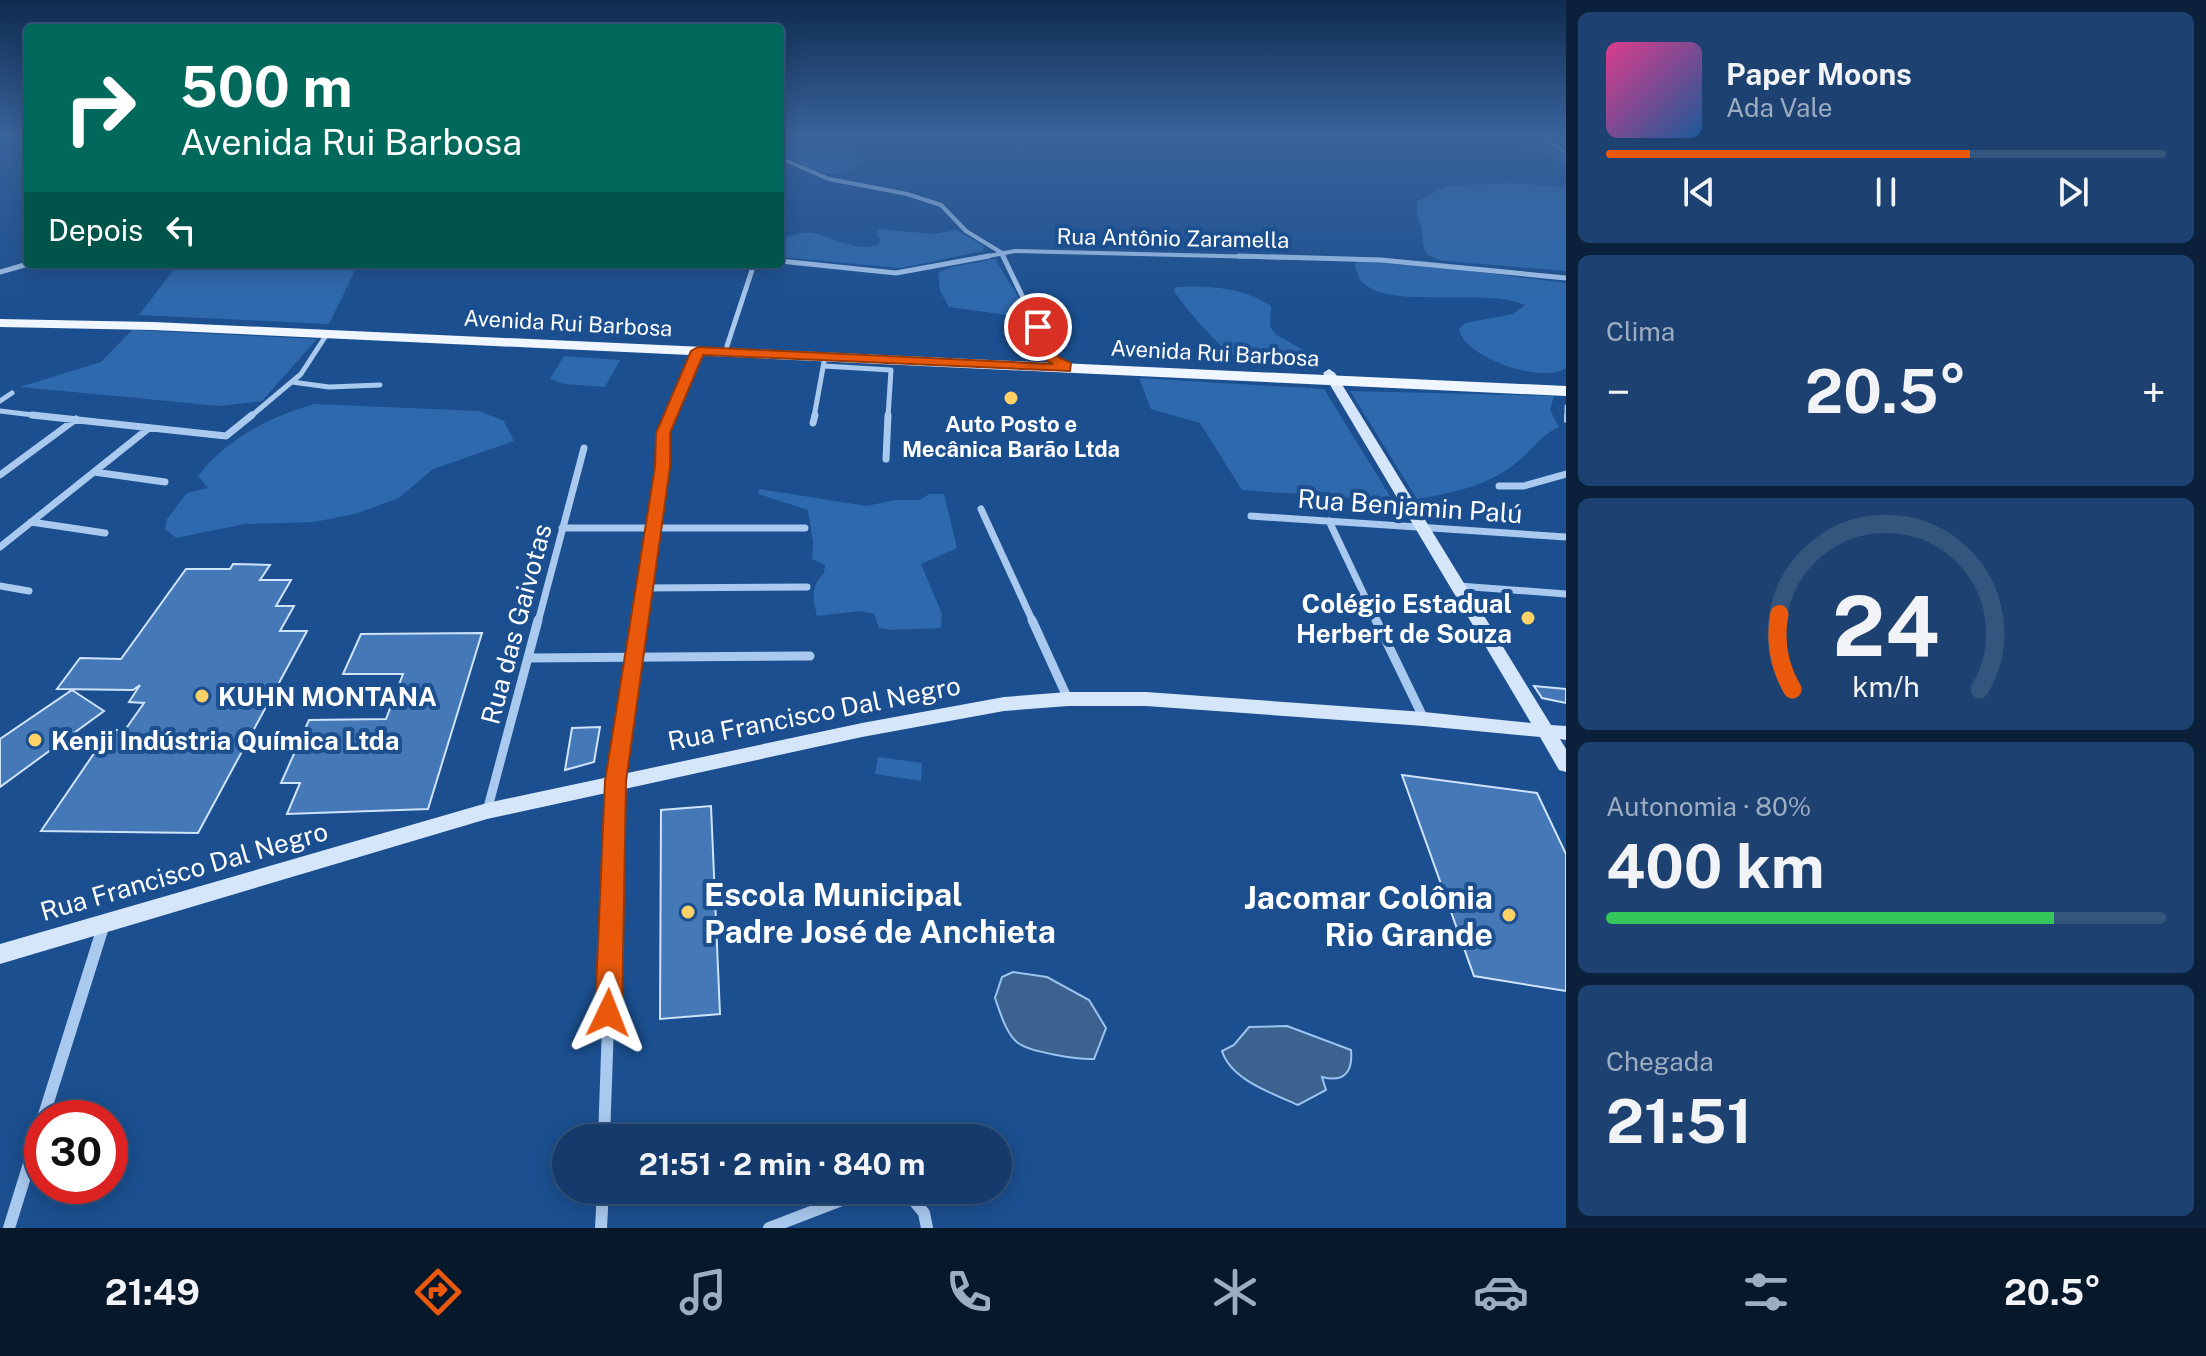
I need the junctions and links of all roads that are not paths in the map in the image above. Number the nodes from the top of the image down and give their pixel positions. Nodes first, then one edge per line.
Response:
1 (888, 191) edge
2 (1002, 253) junction
3 (784, 261) edge
4 (24, 265) edge
5 (753, 268) edge
6 (0, 272) edge
7 (1566, 278) edge
8 (0, 315) edge
9 (0, 323) edge
10 (327, 334) junction
11 (727, 346) junction
12 (698, 351) junction
13 (824, 362) junction
14 (1056, 365) junction
15 (1331, 377) junction
16 (292, 382) junction
17 (380, 385) dead end
18 (1558, 387) edge
19 (12, 393) dead end
20 (0, 401) edge
21 (0, 411) edge
22 (76, 419) junction
23 (813, 423) dead end
24 (150, 428) junction
25 (584, 448) dead end
26 (886, 459) dead end
27 (94, 472) junction
28 (1566, 474) edge
29 (0, 475) edge
30 (165, 482) dead end
31 (1499, 486) dead end
32 (981, 509) dead end
33 (1251, 516) dead end
34 (1329, 521) junction
35 (31, 522) junction
36 (1423, 527) junction
37 (562, 528) junction
38 (653, 528) junction
39 (805, 528) dead end
40 (105, 533) dead end
41 (1566, 537) edge
42 (0, 547) edge
43 (0, 586) edge
44 (1459, 586) junction
45 (807, 587) dead end
46 (644, 588) junction
47 (29, 591) dead end
48 (1566, 594) edge
49 (810, 656) dead end
50 (634, 657) junction
51 (528, 658) junction
52 (1068, 699) junction
53 (1424, 719) junction
54 (1547, 730) junction
55 (1566, 733) edge
56 (1566, 765) edge
57 (616, 781) junction
58 (487, 811) junction
59 (104, 923) junction
60 (0, 954) edge
61 (49, 1100) edge
62 (604, 1124) edge
63 (24, 1180) edge
64 (602, 1204) edge
65 (832, 1204) edge
66 (917, 1204) edge
67 (9, 1228) edge
68 (601, 1228) edge
69 (769, 1228) edge
70 (927, 1228) edge

1 - 2 street
2 - 3 street, Rua Antônio Zaramella
2 - 7 street, Rua Antônio Zaramella
2 - 14 street
4 - 6 street
5 - 11 street
8 - 11 main road, Avenida Rui Barbosa
9 - 10 main road, Avenida Rui Barbosa
10 - 12 main road, Avenida Rui Barbosa
10 - 16 street
11 - 14 main road, Avenida Rui Barbosa
12 - 13 main road, Avenida Rui Barbosa
12 - 38 street
13 - 14 main road, Avenida Rui Barbosa
13 - 23 street
13 - 26 street
14 - 15 main road, Avenida Rui Barbosa
15 - 18 main road, Avenida Rui Barbosa
15 - 36 street
16 - 17 street
16 - 24 street
19 - 20 street
21 - 22 street
22 - 24 street
22 - 29 street
24 - 27 street
25 - 37 street, Rua das Gaivotas
27 - 30 street
27 - 35 street
28 - 31 street
32 - 52 street
33 - 34 street, Rua Benjamin Palú
34 - 36 street, Rua Benjamin Palú
34 - 53 street
35 - 40 street
35 - 42 street
36 - 41 street, Rua Benjamin Palú
36 - 44 street
37 - 38 street
37 - 51 street, Rua das Gaivotas
38 - 39 street
38 - 46 street
43 - 47 street
44 - 48 street
44 - 54 street
45 - 46 street
46 - 50 street
49 - 50 street
50 - 51 street
50 - 57 street
51 - 58 street, Rua das Gaivotas
52 - 53 street, Rua Francisco Dal Negro
52 - 57 street, Rua Francisco Dal Negro
53 - 54 street, Rua Francisco Dal Negro
54 - 55 street, Rua Francisco Dal Negro
54 - 56 street
57 - 58 street, Rua Francisco Dal Negro
57 - 62 street
58 - 59 street, Rua Francisco Dal Negro
59 - 60 street, Rua Francisco Dal Negro
59 - 61 street
63 - 67 street
64 - 68 street
65 - 69 street
66 - 70 street

